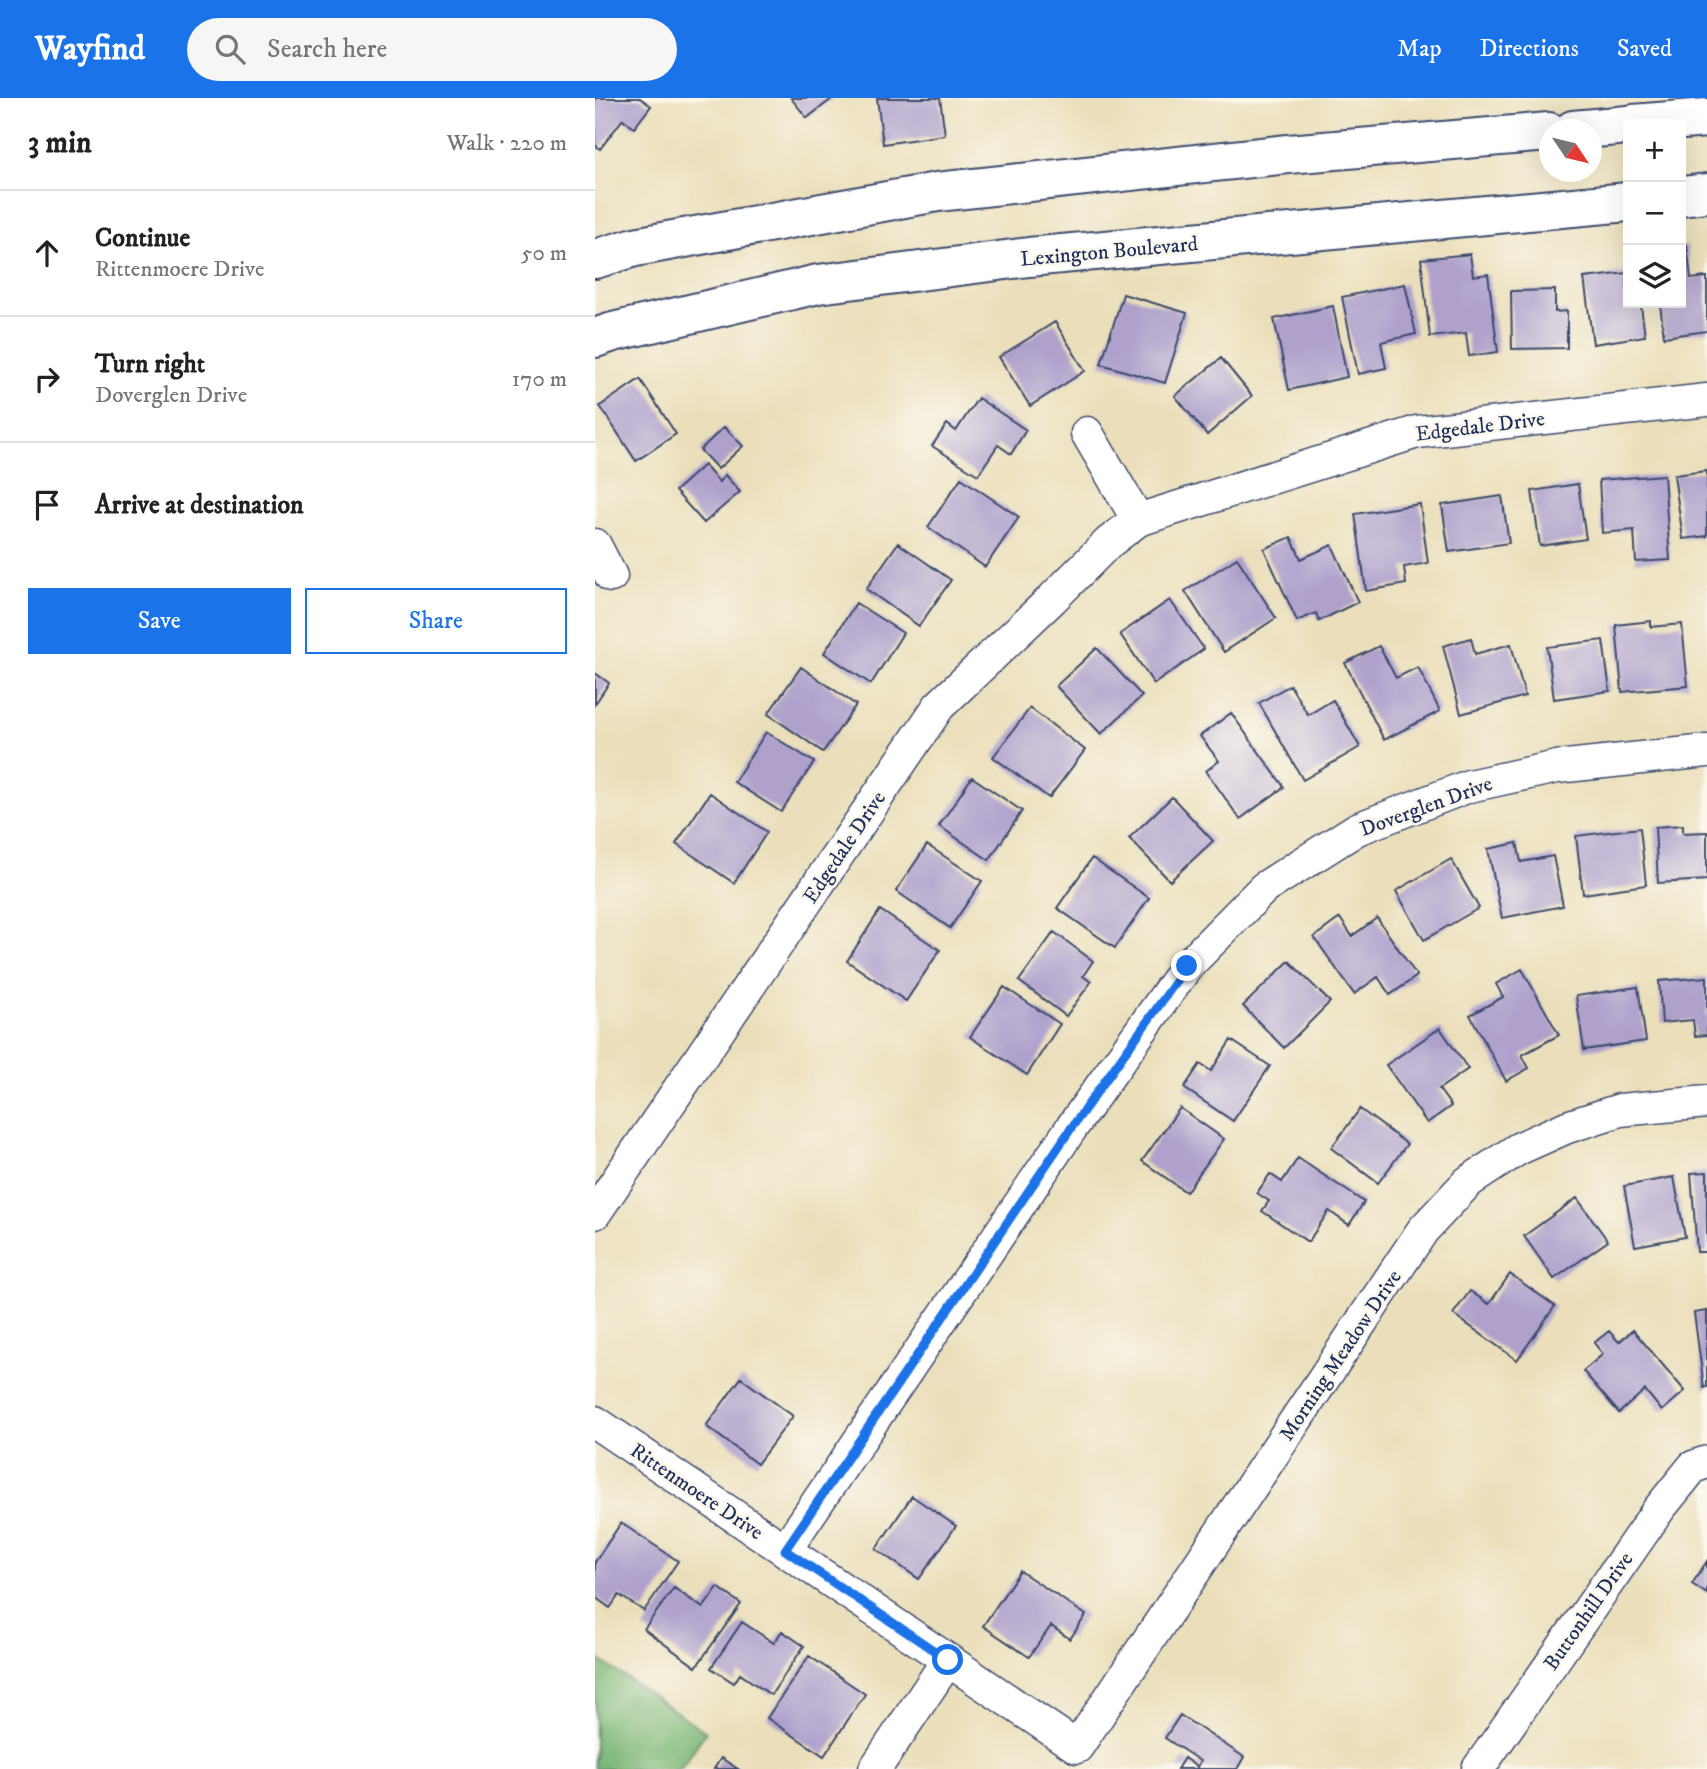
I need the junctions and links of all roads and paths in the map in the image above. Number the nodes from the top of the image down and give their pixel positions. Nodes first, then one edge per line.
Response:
1 (1707, 118) edge
2 (1686, 120) edge
3 (1623, 125) edge
4 (1602, 127) edge
5 (1539, 132) edge
6 (1707, 193) edge
7 (1686, 195) edge
8 (1623, 202) edge
9 (595, 259) edge
10 (595, 338) edge
11 (1707, 400) edge
12 (1087, 433) dead end
13 (1139, 520) junction
14 (595, 545) edge
15 (611, 576) dead end
16 (1707, 751) edge
17 (1707, 1102) edge
18 (595, 1213) edge
19 (595, 1422) edge
20 (1707, 1462) edge
21 (785, 1550) junction
22 (948, 1660) junction
23 (1077, 1747) joint
24 (875, 1769) edge
25 (1478, 1769) edge

1 - 2 street
3 - 4 street
5 - 9 street
6 - 7 street
8 - 10 street, Lexington Boulevard
11 - 13 street, Edgedale Drive
12 - 13 street
13 - 18 street, Edgedale Drive
14 - 15 street
16 - 21 street, Doverglen Drive
17 - 23 street, Morning Meadow Drive
19 - 21 street, Rittenmoere Drive
20 - 25 street, Buttonhill Drive
21 - 22 street, Rittenmoere Drive
22 - 23 street, Rittenmoere Drive
22 - 24 street

